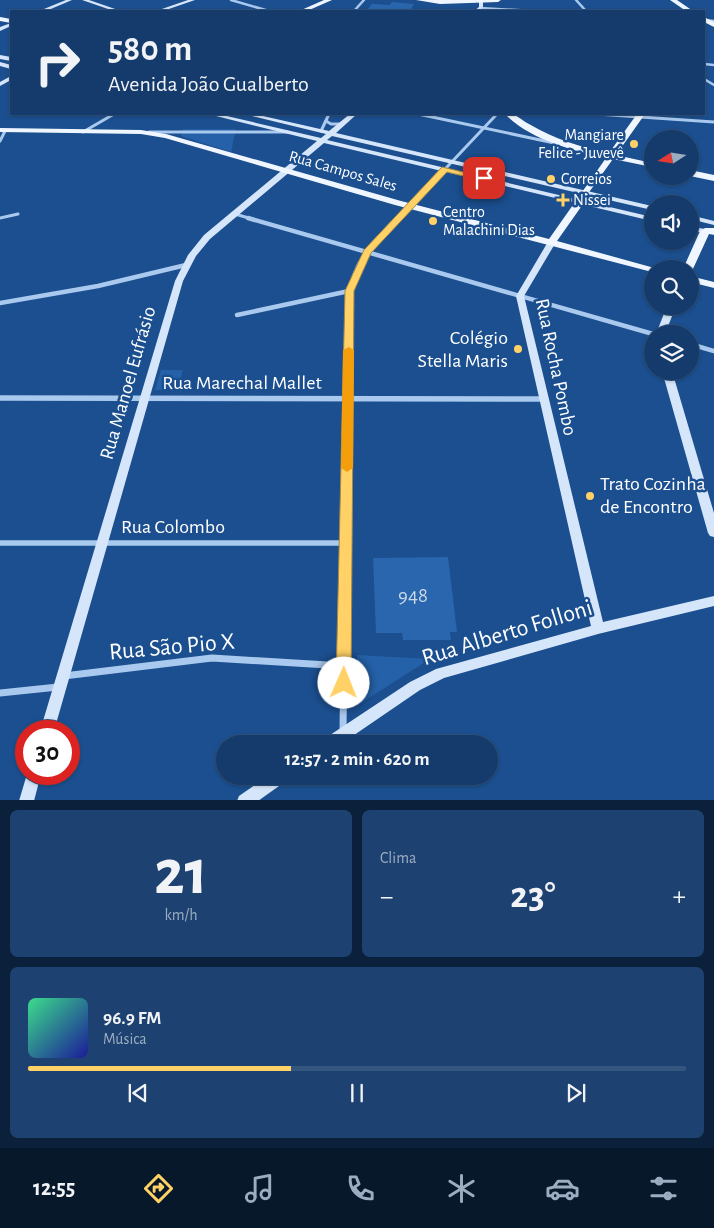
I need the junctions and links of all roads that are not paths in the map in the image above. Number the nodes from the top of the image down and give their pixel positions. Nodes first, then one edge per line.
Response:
1 (70, 0) edge
2 (77, 0) edge
3 (84, 0) edge
4 (193, 0) edge
5 (231, 0) edge
6 (329, 0) edge
7 (364, 0) edge
8 (418, 0) edge
9 (498, 0) edge
10 (576, 0) edge
11 (673, 0) edge
12 (481, 1) edge
13 (98, 5) junction
14 (45, 10) edge
15 (115, 10) edge
16 (162, 10) edge
17 (266, 10) edge
18 (304, 10) edge
19 (355, 10) edge
20 (480, 10) edge
21 (585, 10) edge
22 (688, 10) edge
23 (112, 115) edge
24 (215, 115) edge
25 (251, 115) edge
26 (329, 115) edge
27 (353, 115) edge
28 (423, 115) edge
29 (496, 115) dead end
30 (511, 115) edge
31 (640, 115) edge
32 (326, 121) junction
33 (714, 122) edge
34 (342, 124) junction
35 (484, 128) junction
36 (2, 130) edge
37 (321, 131) junction
38 (83, 132) junction
39 (141, 132) junction
40 (289, 132) junction
41 (331, 133) junction
42 (322, 140) junction
43 (0, 141) edge
44 (569, 147) junction
45 (610, 156) junction
46 (452, 161) junction
47 (644, 163) edge
48 (445, 169) junction
49 (285, 172) junction
50 (699, 175) edge
51 (714, 178) edge
52 (583, 197) junction
53 (410, 206) junction
54 (644, 207) edge
55 (18, 214) dead end
56 (235, 214) junction
57 (644, 216) edge
58 (0, 218) edge
59 (699, 222) edge
60 (711, 228) edge
61 (552, 242) junction
62 (367, 252) junction
63 (693, 260) edge
64 (186, 265) junction
65 (644, 267) edge
66 (699, 281) edge
67 (714, 285) edge
68 (350, 291) junction
69 (520, 296) junction
70 (0, 303) edge
71 (237, 315) dead end
72 (644, 331) edge
73 (699, 347) edge
74 (714, 351) edge
75 (670, 380) edge
76 (0, 398) edge
77 (145, 398) junction
78 (348, 399) junction
79 (544, 399) junction
80 (714, 533) edge
81 (0, 543) edge
82 (103, 543) junction
83 (346, 543) junction
84 (714, 601) edge
85 (598, 629) junction
86 (344, 666) junction
87 (62, 681) junction
88 (0, 694) edge
89 (50, 720) edge
90 (343, 734) joint
91 (31, 785) edge
92 (267, 785) edge
93 (26, 800) edge
94 (244, 800) edge

1 - 14 street
2 - 13 street
3 - 13 street
4 - 16 street
5 - 17 street
6 - 18 main road
7 - 19 street
8 - 12 main road
9 - 12 main road
10 - 21 street
11 - 22 main road
12 - 20 street
13 - 15 street
23 - 38 street
24 - 40 street
25 - 37 street
26 - 32 street
27 - 34 street, Rua Manoel Eufrásio
28 - 35 street
29 - 35 street
30 - 44 main road
31 - 33 street
31 - 45 main road, Rua Rocha Pombo
32 - 34 street
32 - 37 street
34 - 41 street, Rua Manoel Eufrásio
35 - 44 street
35 - 46 street
36 - 38 main road, Rua Campos Sales
36 - 43 street
37 - 41 street
38 - 39 main road, Rua Campos Sales
39 - 40 street
39 - 49 main road, Rua Campos Sales
40 - 42 street
41 - 42 street, Rua Manoel Eufrásio
41 - 46 street
42 - 48 street
42 - 49 street, Rua Manoel Eufrásio
44 - 45 main road
45 - 47 main road
45 - 52 main road, Rua Rocha Pombo
46 - 48 street
46 - 52 street
48 - 52 street
48 - 53 street
49 - 53 main road, Rua Campos Sales
49 - 56 street, Rua Manoel Eufrásio
50 - 51 main road
52 - 54 street
52 - 57 street
52 - 61 main road, Rua Rocha Pombo
53 - 61 main road, Rua Campos Sales
53 - 62 street
55 - 58 street
56 - 62 street
56 - 64 street, Rua Manoel Eufrásio
59 - 60 street
60 - 63 main road
61 - 65 main road, Rua Campos Sales
61 - 69 street, Rua Rocha Pombo
62 - 68 street
62 - 69 street
64 - 70 street
64 - 77 street, Rua Manoel Eufrásio
66 - 67 main road
68 - 71 street
68 - 78 street
69 - 72 street
69 - 79 street, Rua Rocha Pombo
73 - 74 street
75 - 80 street
76 - 77 street, Rua Marechal Mallet
77 - 78 street, Rua Marechal Mallet
77 - 82 street, Rua Manoel Eufrásio
78 - 79 street, Rua Marechal Mallet
78 - 83 street
79 - 85 street, Rua Rocha Pombo
81 - 82 street, Rua Colombo
82 - 83 street, Rua Colombo
82 - 87 street, Rua Manoel Eufrásio
83 - 86 street
84 - 85 street, Rua Alberto Folloni
85 - 90 street, Rua Alberto Folloni
86 - 87 street, Rua São Pio X
86 - 90 street
87 - 88 street, Rua São Pio X
87 - 89 street, Rua Manoel Eufrásio
91 - 93 street
92 - 94 street

